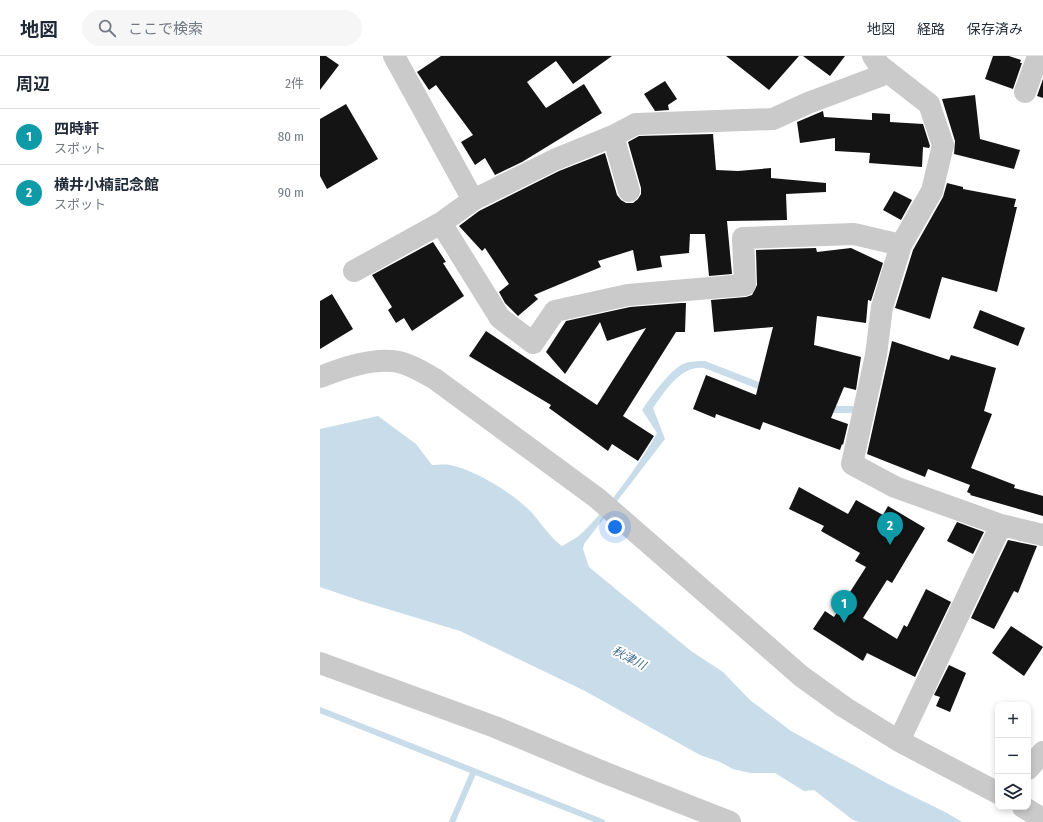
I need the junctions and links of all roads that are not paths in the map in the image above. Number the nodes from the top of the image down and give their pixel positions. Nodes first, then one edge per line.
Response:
1 (394, 56) edge
2 (1038, 56) edge
3 (880, 64) edge
4 (1025, 92) dead end
5 (613, 136) junction
6 (629, 191) dead end
7 (473, 200) junction
8 (441, 223) junction
9 (901, 245) junction
10 (354, 271) dead end
11 (320, 377) edge
12 (1001, 525) junction
13 (1043, 535) edge
14 (320, 663) edge
15 (899, 741) junction
16 (1043, 752) edge
17 (1031, 766) edge
18 (995, 791) edge
19 (1028, 810) edge
20 (1043, 819) edge
21 (730, 822) edge

1 - 7 street
2 - 4 street
3 - 5 street
3 - 9 street
5 - 6 street
5 - 7 street
7 - 8 street
8 - 9 street
8 - 10 street
9 - 12 street
11 - 15 street
12 - 13 street
12 - 15 street
14 - 21 street
15 - 18 street
16 - 17 street
19 - 20 street

